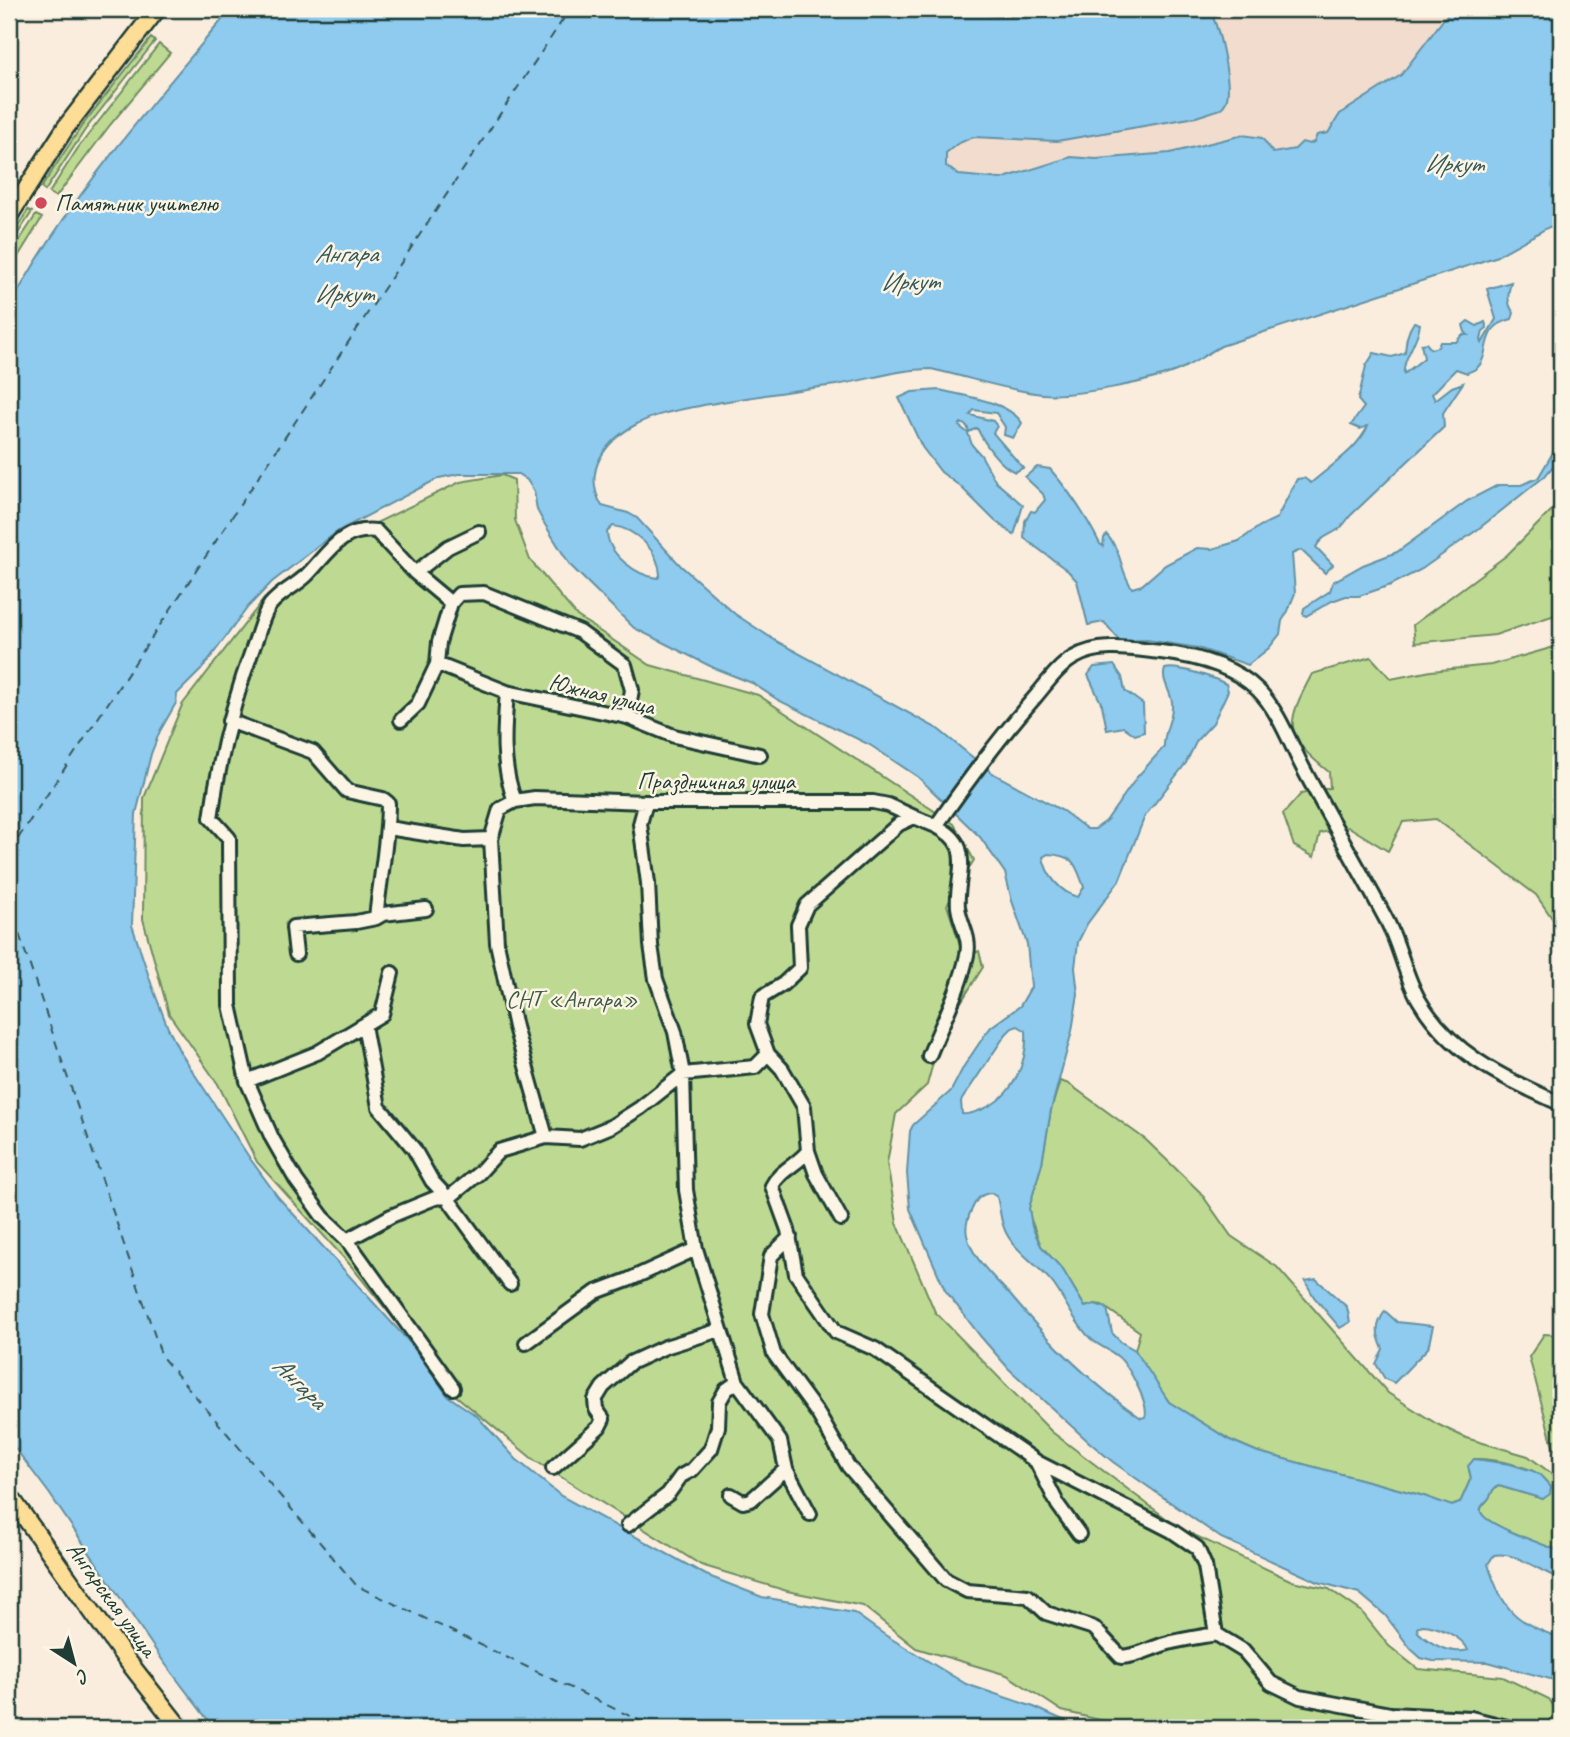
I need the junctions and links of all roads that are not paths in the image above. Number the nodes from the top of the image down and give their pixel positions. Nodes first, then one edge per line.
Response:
1 (157, 9) edge
2 (9, 216) edge
3 (479, 532) dead end
4 (415, 573) junction
5 (451, 603) junction
6 (437, 664) junction
7 (507, 692) junction
8 (627, 717) junction
9 (401, 720) dead end
10 (229, 721) junction
11 (760, 755) dead end
12 (515, 801) junction
13 (646, 802) junction
14 (914, 817) junction
15 (939, 822) junction
16 (388, 828) junction
17 (491, 839) junction
18 (426, 909) dead end
19 (376, 918) junction
20 (296, 954) dead end
21 (392, 973) dead end
22 (365, 1025) junction
23 (768, 1054) junction
24 (929, 1056) dead end
25 (683, 1074) junction
26 (247, 1081) junction
27 (1561, 1104) edge
28 (546, 1137) junction
29 (808, 1151) junction
30 (446, 1196) junction
31 (841, 1219) dead end
32 (790, 1237) junction
33 (346, 1240) junction
34 (696, 1249) junction
35 (510, 1284) dead end
36 (720, 1330) junction
37 (526, 1343) dead end
38 (737, 1382) junction
39 (453, 1388) dead end
40 (1037, 1462) junction
41 (553, 1468) dead end
42 (786, 1469) junction
43 (731, 1494) dead end
44 (9, 1495) edge
45 (9, 1509) edge
46 (810, 1514) dead end
47 (628, 1525) dead end
48 (1079, 1534) dead end
49 (1216, 1634) junction
50 (167, 1728) edge
51 (180, 1728) edge
52 (1511, 1728) edge

1 - 2 main road
3 - 4 street
4 - 5 street
4 - 10 street
5 - 6 street
5 - 8 street
6 - 7 street, Южная улица
6 - 9 street
7 - 8 street, Южная улица
7 - 12 street
8 - 11 street, Южная улица
10 - 16 street
10 - 26 street
12 - 13 street, Праздничная улица
12 - 17 street
13 - 14 street, Праздничная улица
13 - 25 street
14 - 15 street, Праздничная улица
14 - 23 street
15 - 24 street
15 - 27 street
16 - 17 street
16 - 19 street
17 - 28 street
18 - 19 street
19 - 20 street
21 - 22 street
22 - 26 street
22 - 30 street
23 - 25 street
23 - 29 street
25 - 28 street
25 - 34 street
26 - 33 street
28 - 30 street
29 - 31 street
29 - 32 street
30 - 33 street
30 - 35 street
32 - 40 street
32 - 49 street
33 - 39 street
34 - 36 street
34 - 37 street
36 - 38 street
36 - 41 street
38 - 42 street
38 - 47 street
40 - 48 street
40 - 49 street
42 - 43 street
42 - 46 street
44 - 51 main road, Ангарская улица
45 - 50 main road, Ангарская улица
49 - 52 street

